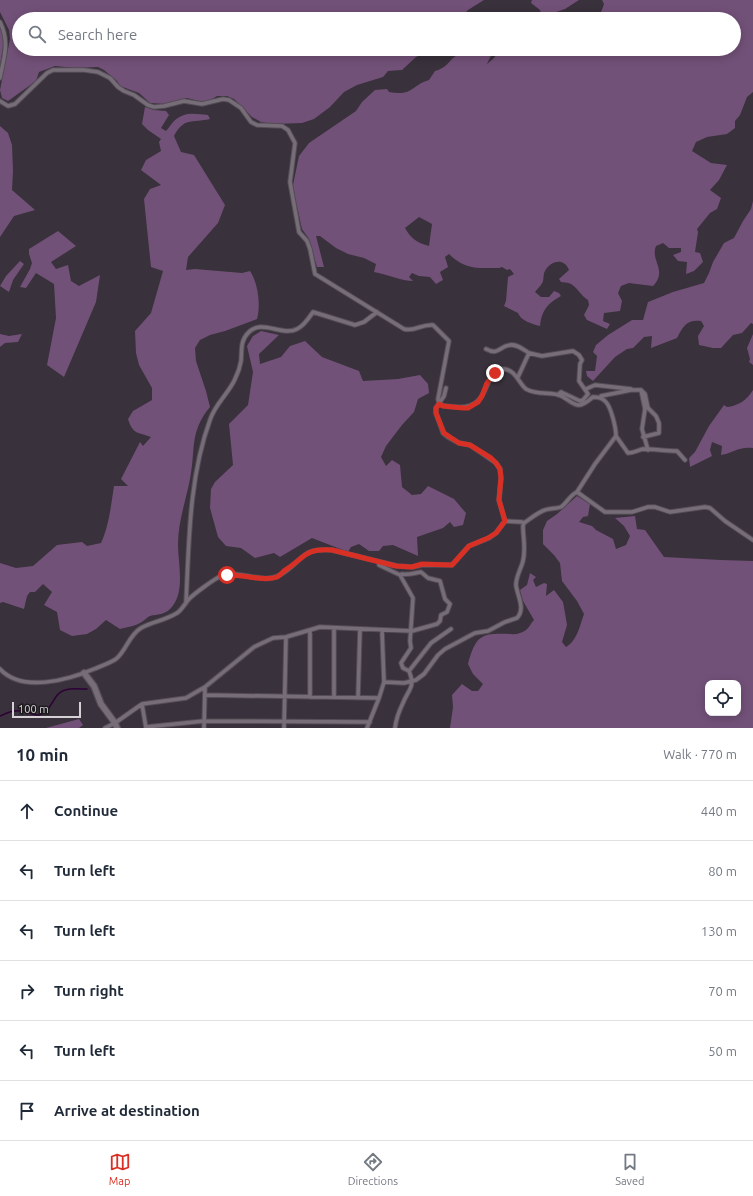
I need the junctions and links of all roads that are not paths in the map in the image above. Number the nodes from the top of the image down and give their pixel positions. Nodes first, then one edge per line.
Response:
1 (0, 22) edge
2 (0, 78) edge
3 (0, 101) edge
4 (377, 312) junction
5 (486, 349) dead end
6 (529, 353) junction
7 (518, 377) junction
8 (446, 388) dead end
9 (586, 389) junction
10 (631, 390) junction
11 (641, 390) junction
12 (558, 395) junction
13 (601, 398) junction
14 (439, 404) junction
15 (616, 436) junction
16 (643, 437) junction
17 (648, 450) junction
18 (685, 460) dead end
19 (577, 492) junction
20 (505, 521) junction
21 (524, 523) junction
22 (753, 540) edge
23 (379, 562) junction
24 (400, 575) junction
25 (186, 604) junction
26 (334, 628) junction
27 (360, 629) junction
28 (451, 629) dead end
29 (310, 630) junction
30 (382, 630) junction
31 (412, 631) junction
32 (286, 637) junction
33 (0, 668) edge
34 (409, 671) junction
35 (84, 673) junction
36 (384, 682) junction
37 (412, 682) junction
38 (205, 687) junction
39 (205, 695) junction
40 (285, 697) junction
41 (310, 697) junction
42 (334, 698) junction
43 (358, 698) junction
44 (379, 698) junction
45 (142, 704) junction
46 (204, 721) junction
47 (284, 721) junction
48 (370, 722) junction
49 (116, 726) edge
50 (105, 728) edge
51 (146, 728) edge
52 (204, 728) edge
53 (284, 728) edge
54 (367, 728) edge
55 (395, 728) edge

1 - 2 street
3 - 4 street
4 - 14 street
4 - 25 street
5 - 6 street
6 - 7 street
6 - 9 street
7 - 12 street
7 - 14 street
8 - 14 street
9 - 10 street
9 - 12 street
10 - 11 street
10 - 13 street
11 - 16 street
11 - 16 street
12 - 13 street
13 - 15 street
14 - 20 street
15 - 17 street
15 - 19 street
16 - 17 street
17 - 18 street
19 - 21 street
19 - 22 street
20 - 21 street
20 - 23 street
21 - 37 street
23 - 24 street
23 - 25 street
24 - 31 street
24 - 31 street
25 - 35 street
26 - 27 street
26 - 29 street
26 - 42 street
27 - 30 street
27 - 43 street
28 - 34 street
29 - 32 street
29 - 41 street
30 - 31 street
30 - 36 street
31 - 34 street
32 - 38 street
32 - 40 street
33 - 35 street
34 - 37 street
35 - 49 street
36 - 37 street
36 - 44 street
37 - 55 street
38 - 39 street
38 - 45 street
39 - 40 street
39 - 46 street
40 - 41 street
40 - 47 street
41 - 42 street
42 - 43 street
43 - 44 street
44 - 48 street
45 - 49 street
45 - 51 street
46 - 47 street
46 - 51 street
46 - 52 street
47 - 48 street
47 - 53 street
48 - 54 street
49 - 50 street

